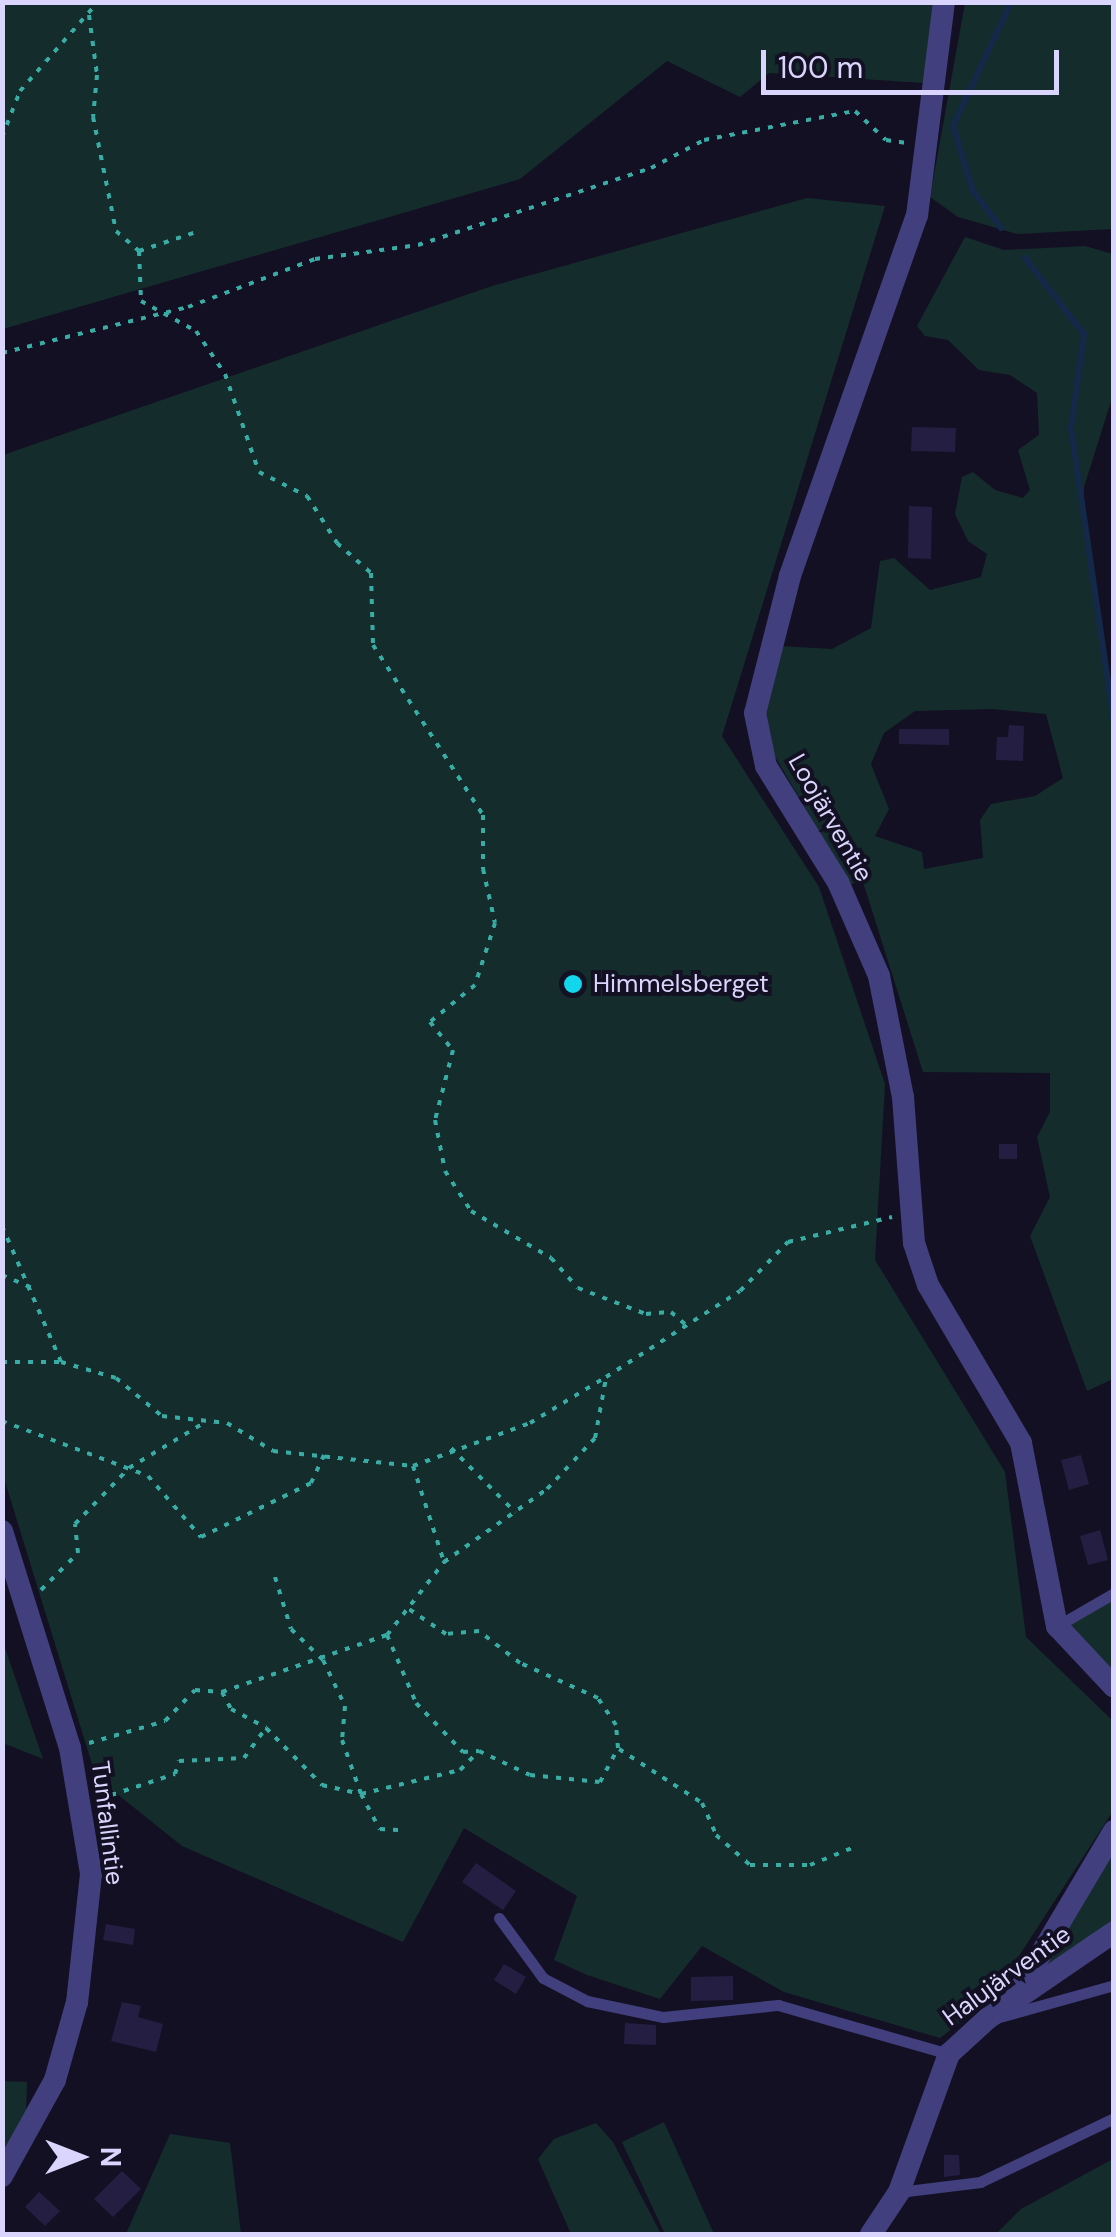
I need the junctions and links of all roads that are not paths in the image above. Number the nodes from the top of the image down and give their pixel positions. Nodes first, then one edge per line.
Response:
1 (944, 2) edge
2 (2, 1531) edge
3 (1114, 1592) edge
4 (1057, 1626) junction
5 (1114, 1687) edge
6 (1114, 1832) edge
7 (499, 1918) dead end
8 (1114, 1932) edge
9 (1114, 1985) edge
10 (1013, 2001) junction
11 (987, 2019) junction
12 (948, 2054) junction
13 (1114, 2118) edge
14 (2, 2176) edge
15 (899, 2192) junction
16 (871, 2234) edge

1 - 4 street, Loojärventie
2 - 14 street, Tunfallintie
3 - 4 lane
4 - 5 street
6 - 10 street
7 - 12 lane
8 - 10 street, Halujärventie
9 - 11 lane
10 - 11 street, Halujärventie
11 - 12 street, Halujärventie
12 - 15 street, Halujärventie
13 - 15 lane
15 - 16 street, Halujärventie

